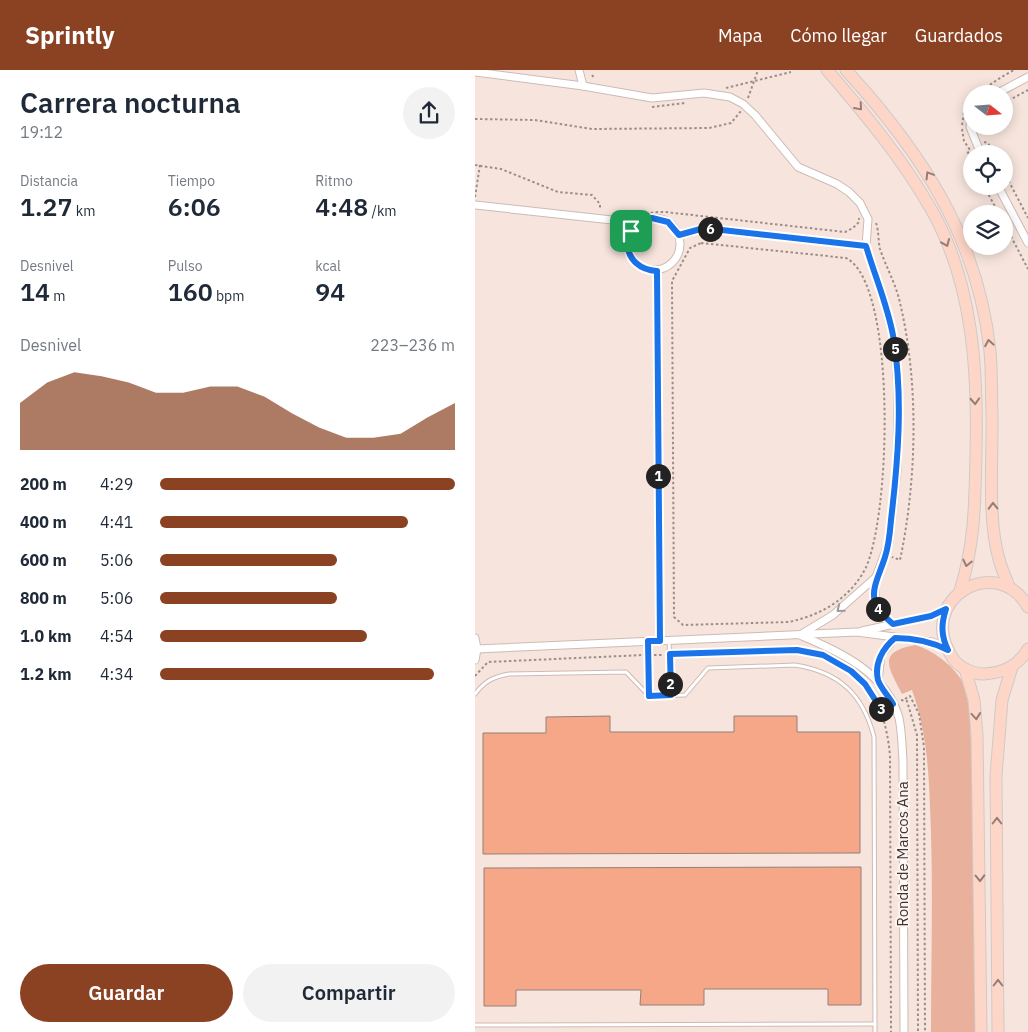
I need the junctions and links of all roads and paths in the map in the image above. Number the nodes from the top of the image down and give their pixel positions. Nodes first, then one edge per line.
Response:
1 (579, 70) edge
2 (758, 70) edge
3 (827, 70) edge
4 (846, 70) edge
5 (1014, 70) edge
6 (791, 71) edge
7 (475, 72) edge
8 (592, 75) dead end
9 (1028, 77) edge
10 (597, 82) dead end
11 (991, 85) edge
12 (1013, 85) edge
13 (583, 86) junction
14 (730, 90) dead end
15 (1028, 90) edge
16 (743, 97) dead end
17 (1013, 98) edge
18 (687, 103) dead end
19 (645, 105) dead end
20 (743, 110) junction
21 (475, 119) edge
22 (984, 142) dead end
23 (990, 145) edge
24 (475, 164) edge
25 (480, 165) junction
26 (1013, 189) edge
27 (1003, 195) edge
28 (475, 199) edge
29 (475, 205) edge
30 (617, 215) dead end
31 (859, 215) dead end
32 (600, 218) junction
33 (1028, 218) edge
34 (874, 219) dead end
35 (631, 231) junction
36 (679, 235) junction
37 (1013, 241) edge
38 (1028, 243) edge
39 (866, 246) junction
40 (1028, 269) edge
41 (657, 271) junction
42 (883, 387) joint
43 (886, 556) junction
44 (876, 577) junction
45 (1009, 587) junction
46 (960, 591) junction
47 (1028, 607) edge
48 (946, 609) junction
49 (893, 624) junction
50 (857, 632) junction
51 (800, 635) junction
52 (475, 638) edge
53 (895, 638) junction
54 (669, 640) junction
55 (648, 641) junction
56 (660, 641) junction
57 (477, 648) junction
58 (1028, 649) edge
59 (948, 650) junction
60 (670, 654) junction
61 (648, 655) junction
62 (475, 660) edge
63 (1012, 667) junction
64 (965, 669) junction
65 (475, 676) edge
66 (878, 681) junction
67 (475, 694) edge
68 (671, 695) junction
69 (649, 696) junction
70 (905, 699) junction
71 (893, 704) junction
72 (875, 1024) junction
73 (475, 1025) edge
74 (875, 1032) edge
75 (891, 1032) edge
76 (904, 1032) edge
77 (918, 1032) edge
78 (925, 1032) edge
79 (981, 1032) edge
80 (998, 1032) edge

1 - 13 street
2 - 16 path
3 -> 46 main road
45 -> 4 main road
5 - 11 path
6 - 14 path
7 - 13 street
8 - 10 path
9 - 12 street
13 - 20 street
15 - 17 path
18 - 19 path
20 - 21 path
20 - 39 street
22 - 23 path
24 - 25 path
25 - 28 path
25 - 32 path
26 - 33 path
27 - 38 street
29 - 32 street
30 - 31 path
32 - 35 street
34 - 43 path
35 - 36 street
35 - 41 street
36 - 39 street
36 - 41 street
37 - 40 path
39 - 43 street
41 - 56 street
42 - 42 path
43 - 44 street
44 - 49 street
44 -> 51 street
45 - 46 main road
45 - 47 main road
46 - 48 main road
48 - 49 street
48 - 59 main road
49 - 50 street
50 - 51 street
50 - 53 street
51 - 54 street
51 - 66 street, Ronda de Marcos Ana
52 - 57 street
53 - 59 street
53 - 66 street
54 - 56 street
54 - 60 lane
55 - 56 street
55 - 57 street
55 - 61 lane
57 - 62 street
58 - 63 main road
59 - 64 main road
60 - 61 path
60 - 68 lane
60 - 75 path
61 - 65 path
61 - 69 lane
63 - 64 main road
80 -> 63 main road
64 -> 79 main road
66 - 71 street, Ronda de Marcos Ana
67 - 69 lane
68 - 69 lane
68 - 72 lane
70 - 71 path
70 - 77 path
70 - 78 path
71 - 76 street, Ronda de Marcos Ana
72 - 73 lane
72 - 74 lane

